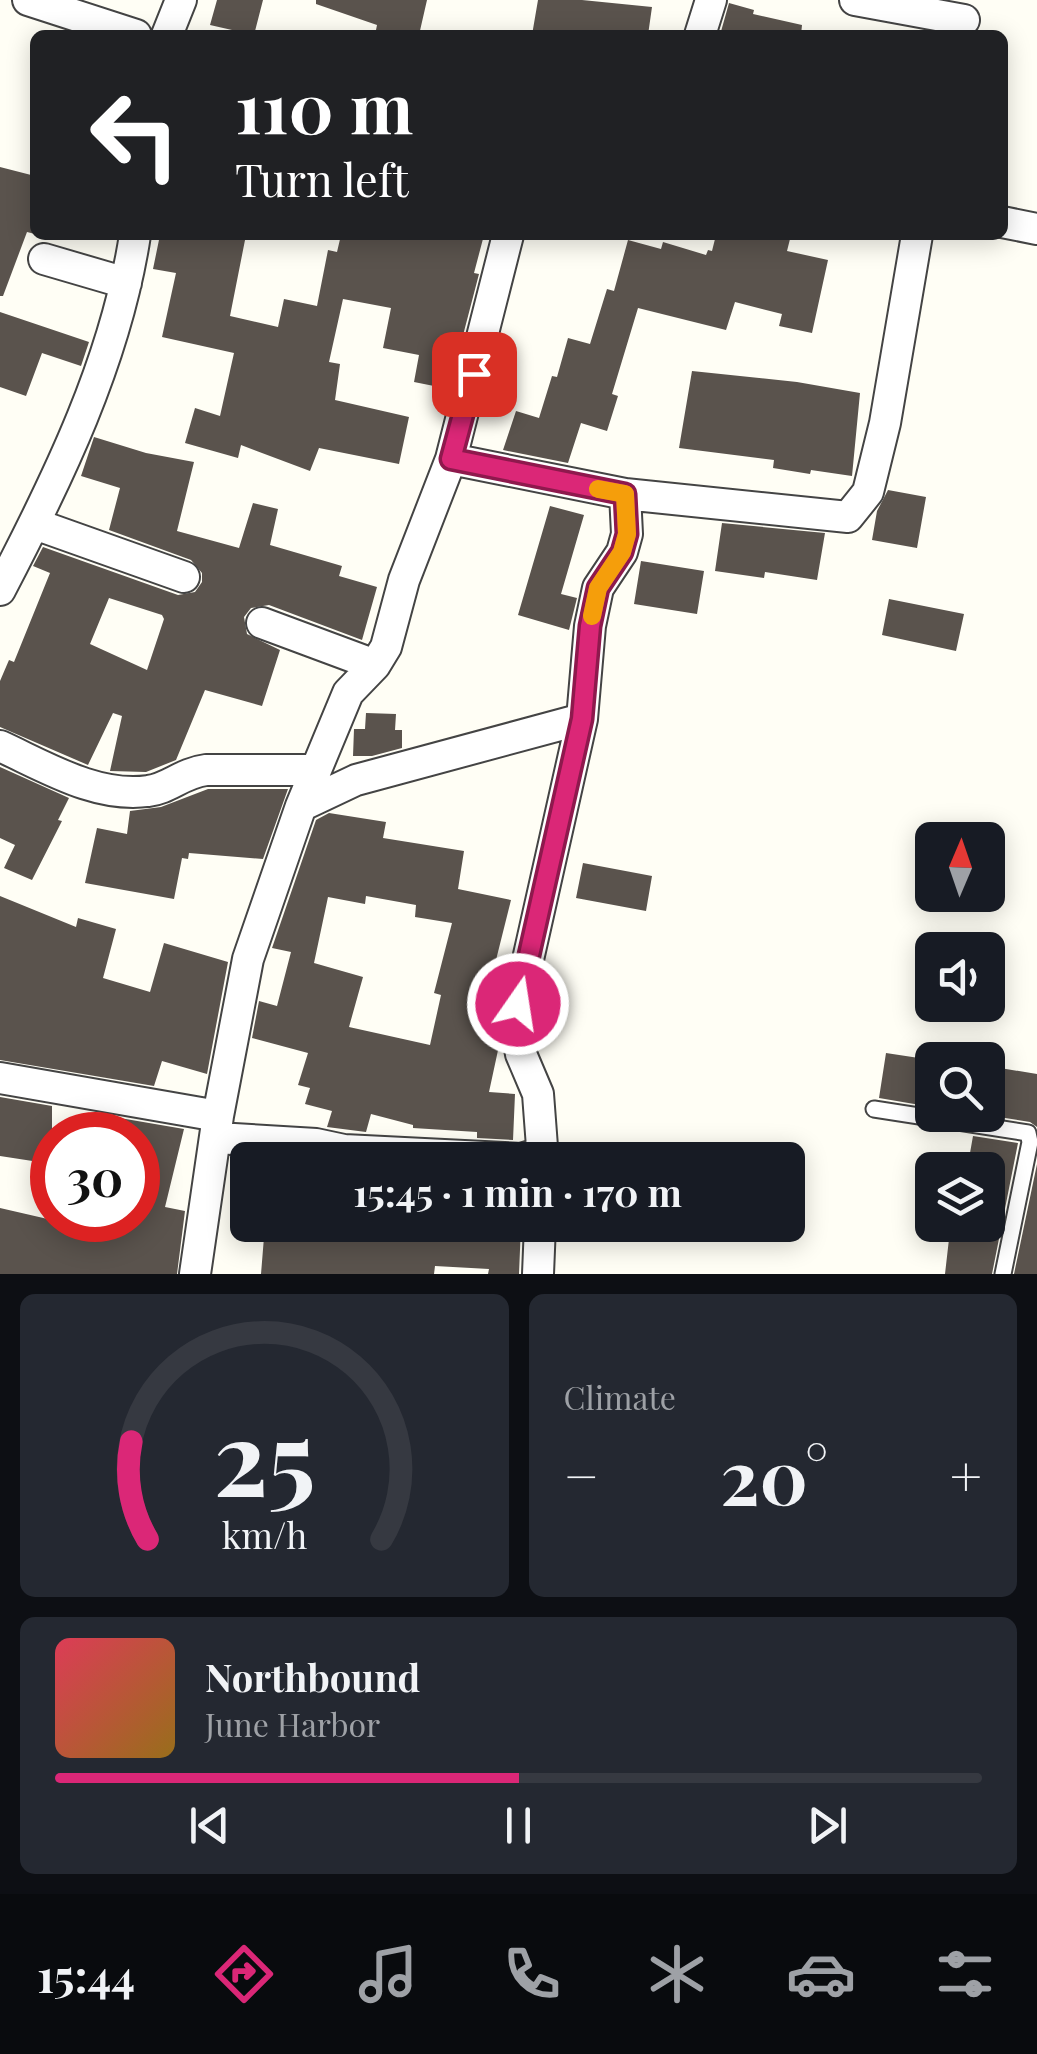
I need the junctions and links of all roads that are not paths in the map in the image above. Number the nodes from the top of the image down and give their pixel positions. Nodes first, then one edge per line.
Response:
1 (28, 0) edge
2 (182, 0) edge
3 (712, 0) edge
4 (856, 0) edge
5 (964, 18) edge
6 (121, 30) edge
7 (169, 30) edge
8 (702, 30) edge
9 (1008, 223) edge
10 (1037, 229) edge
11 (134, 240) edge
12 (507, 240) edge
13 (916, 240) edge
14 (44, 259) dead end
15 (126, 283) junction
16 (451, 459) junction
17 (625, 494) junction
18 (34, 524) junction
19 (184, 577) dead end
20 (0, 590) edge
21 (262, 623) dead end
22 (375, 666) junction
23 (582, 719) junction
24 (0, 746) edge
25 (314, 770) junction
26 (300, 806) junction
27 (0, 1078) edge
28 (874, 1110) dead end
29 (218, 1127) junction
30 (304, 1142) edge
31 (542, 1142) edge
32 (539, 1242) edge
33 (195, 1274) edge
34 (538, 1274) edge
35 (1003, 1274) edge

1 - 6 street
2 - 7 street
3 - 8 street
4 - 5 street
9 - 10 street
11 - 15 street
12 - 16 street
13 - 17 street
14 - 15 street
15 - 18 street
16 - 17 street
16 - 22 street
17 - 23 street
18 - 19 street
18 - 20 street
21 - 22 street
22 - 25 street
23 - 26 street
23 - 31 street
24 - 25 street
25 - 26 street
26 - 29 street
27 - 29 street
28 - 35 lane
29 - 30 street
29 - 33 street
32 - 34 street

